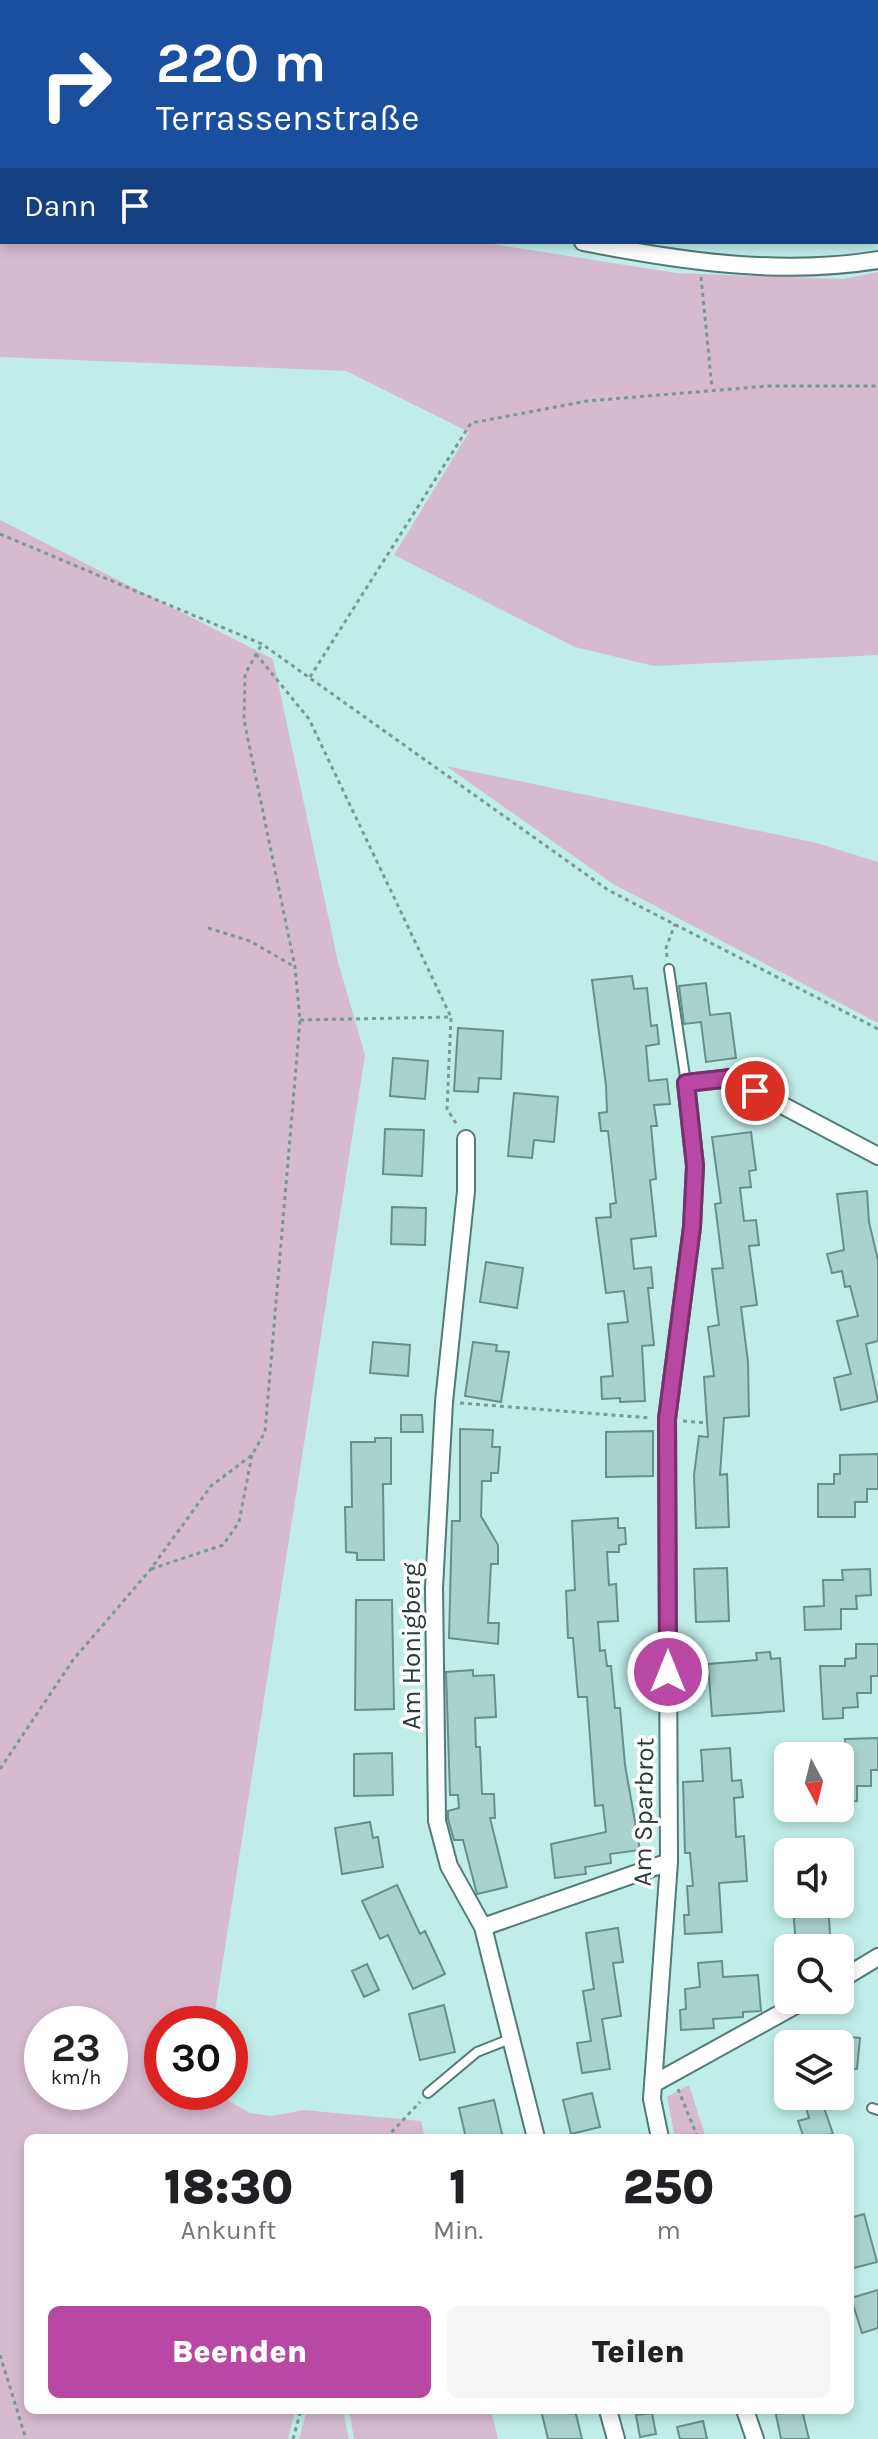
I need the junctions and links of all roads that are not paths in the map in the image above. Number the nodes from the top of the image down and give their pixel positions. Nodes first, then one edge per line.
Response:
1 (595, 244) edge
2 (878, 260) edge
3 (669, 969) road end
4 (686, 1083) junction
5 (466, 1139) road end
6 (878, 1156) edge
7 (669, 1862) junction
8 (483, 1927) junction
9 (878, 1957) edge
10 (854, 1972) edge
11 (780, 2014) edge
12 (510, 2039) junction
13 (653, 2084) junction
14 (428, 2093) road end
15 (535, 2134) edge
16 (659, 2134) edge
17 (609, 2414) edge
18 (746, 2414) edge
19 (616, 2439) edge
20 (755, 2439) edge

1 - 2 street
3 - 4 lane, Am Sparbrot
4 - 6 street
4 - 7 street, Am Sparbrot
5 - 8 street, Am Honigberg
7 - 8 street
7 - 13 street, Am Sparbrot
8 - 12 street, Am Honigberg
9 - 10 street
11 - 13 street
12 - 14 lane
12 - 15 street, Am Honigberg
13 - 16 street, Am Sparbrot
17 - 19 street
18 - 20 street

